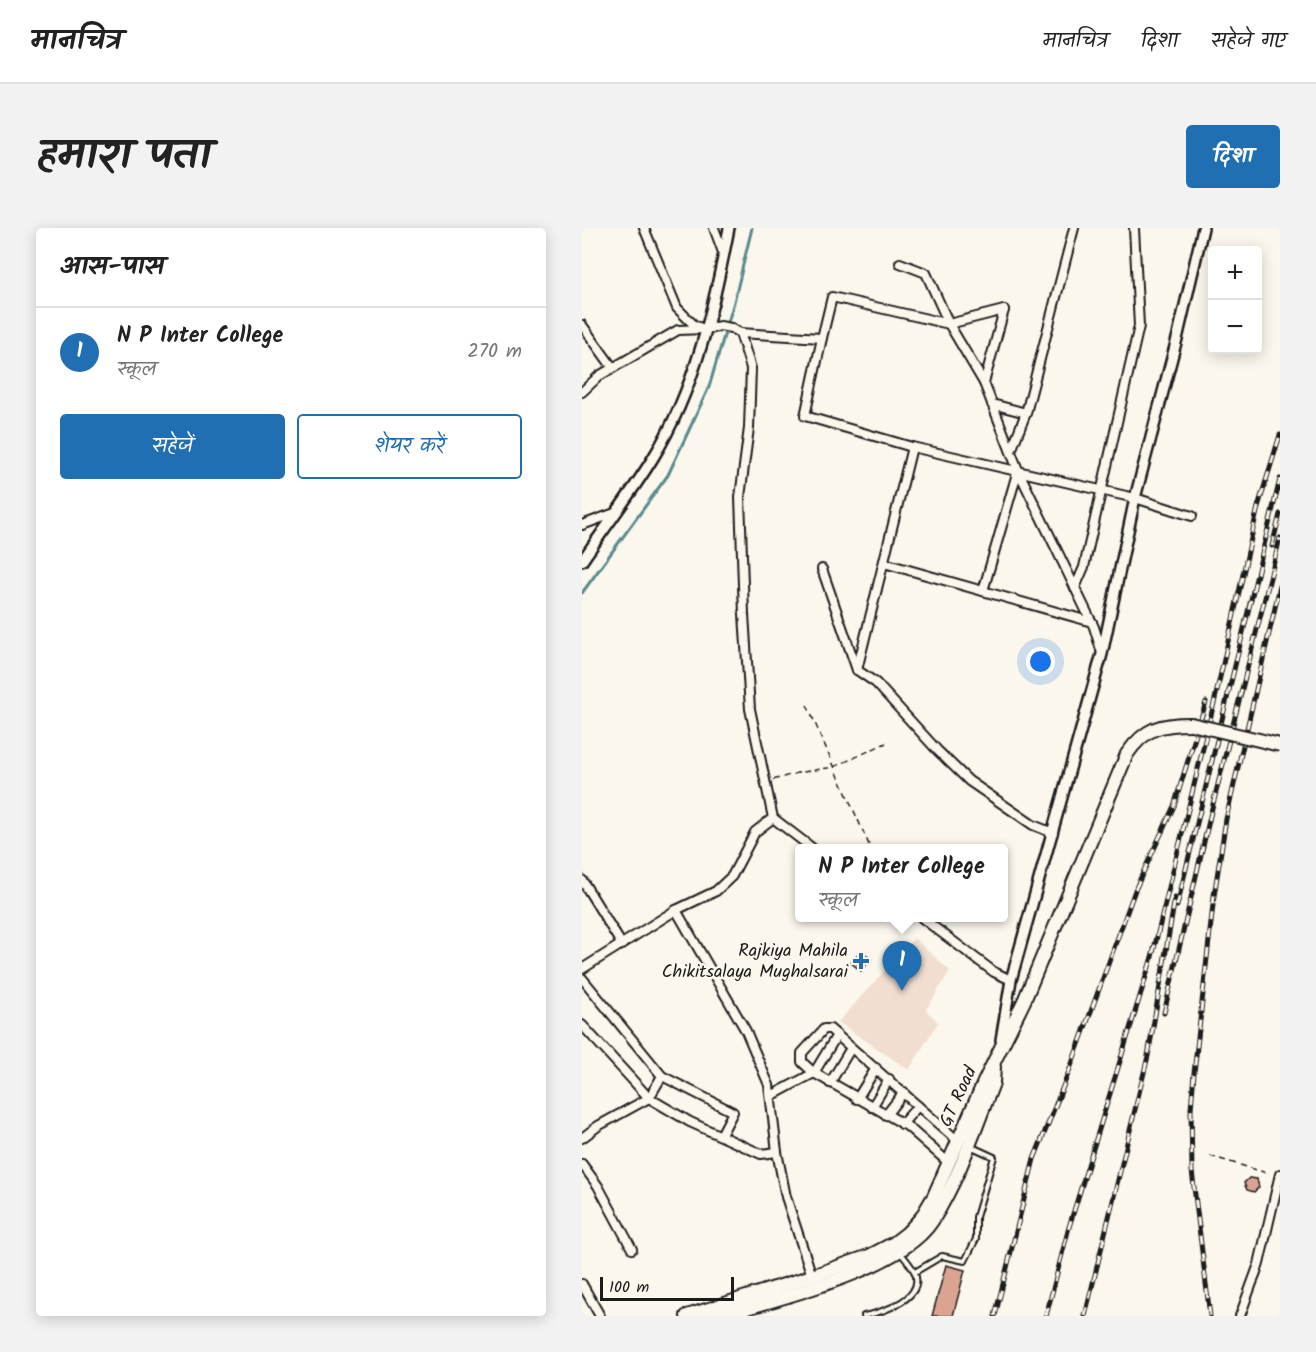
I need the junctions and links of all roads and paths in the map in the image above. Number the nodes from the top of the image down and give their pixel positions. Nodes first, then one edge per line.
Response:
1 (644, 228) edge
2 (714, 228) edge
3 (729, 228) edge
4 (1074, 228) edge
5 (1134, 228) edge
6 (1203, 228) edge
7 (724, 256) junction
8 (900, 262) dead end
9 (949, 324) junction
10 (582, 325) edge
11 (706, 329) junction
12 (740, 333) junction
13 (822, 338) junction
14 (613, 368) junction
15 (984, 383) junction
16 (582, 392) edge
17 (992, 404) junction
18 (1026, 413) junction
19 (912, 447) junction
20 (1011, 451) junction
21 (1018, 470) junction
22 (1100, 490) junction
23 (1135, 498) junction
24 (615, 513) junction
25 (1192, 516) dead end
26 (582, 525) edge
27 (582, 561) edge
28 (884, 563) junction
29 (822, 569) dead end
30 (1076, 588) junction
31 (983, 591) junction
32 (1092, 622) junction
33 (1102, 654) junction
34 (857, 670) junction
35 (807, 705) dead end
36 (886, 743) dead end
37 (1280, 745) edge
38 (834, 767) junction
39 (764, 783) junction
40 (773, 818) junction
41 (1053, 833) junction
42 (806, 844) edge
43 (869, 844) edge
44 (582, 880) edge
45 (676, 910) junction
46 (927, 922) edge
47 (622, 945) junction
48 (582, 969) edge
49 (582, 978) edge
50 (1011, 980) junction
51 (582, 1025) edge
52 (837, 1035) junction
53 (851, 1048) junction
54 (997, 1057) junction
55 (876, 1068) junction
56 (814, 1073) junction
57 (662, 1077) junction
58 (889, 1079) junction
59 (830, 1083) junction
60 (904, 1092) junction
61 (771, 1096) junction
62 (648, 1098) junction
63 (857, 1099) junction
64 (918, 1106) junction
65 (872, 1107) junction
66 (886, 1115) junction
67 (902, 1124) junction
68 (721, 1135) junction
69 (582, 1138) edge
70 (963, 1143) junction
71 (777, 1152) junction
72 (1210, 1156) dead end
73 (949, 1163) junction
74 (582, 1164) edge
75 (1280, 1175) edge
76 (897, 1247) junction
77 (632, 1249) dead end
78 (915, 1272) junction
79 (812, 1276) junction
80 (582, 1284) edge
81 (744, 1308) edge
82 (600, 1316) edge
83 (687, 1316) edge
84 (719, 1316) edge
85 (864, 1316) edge
86 (1240, 1316) edge

1 - 11 street
2 - 7 street
3 - 7 street
4 - 18 street
5 - 22 street
6 - 23 street
7 - 11 street
8 - 9 street
9 - 13 street
9 - 15 street
9 - 15 street
10 - 14 street
11 - 12 street
11 - 14 street
11 - 24 street
12 - 13 street
12 - 39 street
13 - 19 street
14 - 16 street
15 - 17 street
17 - 18 street
17 - 20 street
18 - 20 street
19 - 21 street
19 - 28 street
20 - 21 street
21 - 22 street
21 - 30 street
21 - 31 street
22 - 23 street
22 - 30 street
23 - 25 street
23 - 33 street
24 - 26 street
24 - 27 street
28 - 31 street
28 - 34 street
29 - 34 street
30 - 32 street
31 - 32 street
32 - 33 street
33 - 41 street
34 - 41 street
35 - 38 path
36 - 38 path
37 - 54 highway, GT Road, bridge
38 - 39 path
38 - 43 path
39 - 40 street
40 - 42 street
40 - 45 street
41 - 50 street
44 - 47 street
45 - 47 street
45 - 61 street
46 - 50 street
47 - 48 street
49 - 57 street
50 - 54 street
51 - 62 street
52 - 53 street
52 - 56 street
52 - 56 street
53 - 55 street
53 - 59 street
54 - 70 highway, GT Road
55 - 58 street
55 - 63 street
56 - 59 street
56 - 61 street
57 - 62 street
57 - 68 street
58 - 60 street
58 - 65 street
59 - 63 street
60 - 64 street
60 - 66 street
61 - 71 street
62 - 68 street
62 - 69 street
63 - 65 street
64 - 67 street
64 - 70 street
65 - 66 street
66 - 67 street
67 - 73 street
68 - 71 street
70 - 73 highway, GT Road
70 - 76 highway, GT Road
70 - 78 lane
71 - 79 street
72 - 75 path
73 - 76 highway, GT Road
74 - 77 street
75 - 86 street
76 - 78 lane
76 - 79 highway, GT Road
76 - 81 highway, GT Road
78 - 85 lane
79 - 81 highway, GT Road
80 - 82 street
81 - 83 highway, GT Road
81 - 84 highway, GT Road

